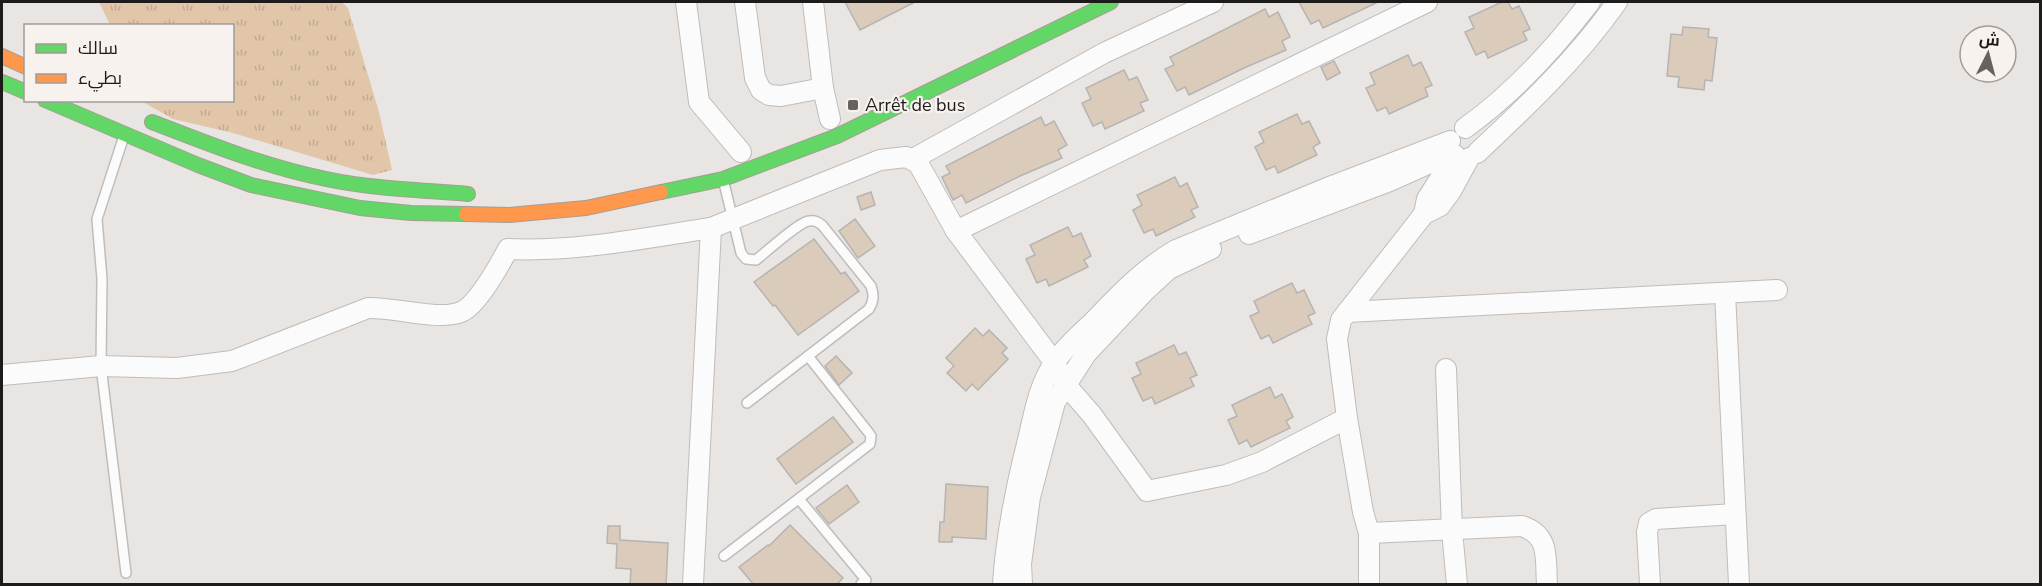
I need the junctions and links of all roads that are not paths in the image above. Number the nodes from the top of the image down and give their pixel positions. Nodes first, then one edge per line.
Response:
1 (686, 2) edge
2 (745, 2) edge
3 (813, 2) edge
4 (1111, 2) edge
5 (1213, 2) edge
6 (1427, 2) edge
7 (1590, 2) edge
8 (1617, 2) edge
9 (2, 56) edge
10 (24, 66) edge
11 (2, 82) edge
12 (823, 88) junction
13 (24, 91) edge
14 (50, 102) edge
15 (142, 118) dead end
16 (830, 119) dead end
17 (1465, 128) junction
18 (124, 134) junction
19 (742, 152) dead end
20 (1461, 152) junction
21 (913, 159) junction
22 (723, 179) junction
23 (483, 195) dead end
24 (509, 215) junction
25 (733, 220) junction
26 (711, 228) junction
27 (956, 231) junction
28 (508, 249) junction
29 (1777, 290) dead end
30 (1725, 293) junction
31 (1347, 312) junction
32 (808, 356) junction
33 (1054, 362) junction
34 (101, 366) junction
35 (1446, 369) dead end
36 (2, 375) edge
37 (1066, 385) junction
38 (747, 402) dead end
39 (1347, 417) junction
40 (800, 499) junction
41 (1735, 514) junction
42 (1452, 531) junction
43 (1369, 533) junction
44 (724, 556) dead end
45 (126, 573) dead end
46 (693, 585) edge
47 (861, 585) edge
48 (1003, 585) edge
49 (1022, 585) edge
50 (1369, 585) edge
51 (1458, 585) edge
52 (1547, 585) edge
53 (1650, 585) edge
54 (1739, 585) edge

1 - 19 street
2 - 12 street
3 - 12 street
4 - 22 highway
5 - 21 street
6 - 27 street
7 - 17 street
8 - 20 street
9 - 10 highway
11 - 13 highway
12 - 16 street
14 - 18 highway
15 - 23 highway
17 - 20 street
17 - 20 street
18 - 24 highway
18 - 34 lane
20 - 31 street
20 - 33 street
20 - 37 street
21 - 25 street
21 - 27 street
22 - 24 highway
22 - 25 lane
24 - 28 street
25 - 26 street
25 - 32 lane
26 - 28 street
26 - 46 street
27 - 33 street
28 - 34 street
29 - 30 street
30 - 31 street
30 - 41 street
31 - 39 street
32 - 38 lane
32 - 40 lane
33 - 37 street
33 - 48 street
34 - 36 street
34 - 45 lane
35 - 42 street
37 - 39 street
37 - 49 street
39 - 43 street
40 - 44 lane
40 - 47 lane
41 - 53 street
41 - 54 street
42 - 43 street
42 - 51 street
42 - 52 street
43 - 50 street

